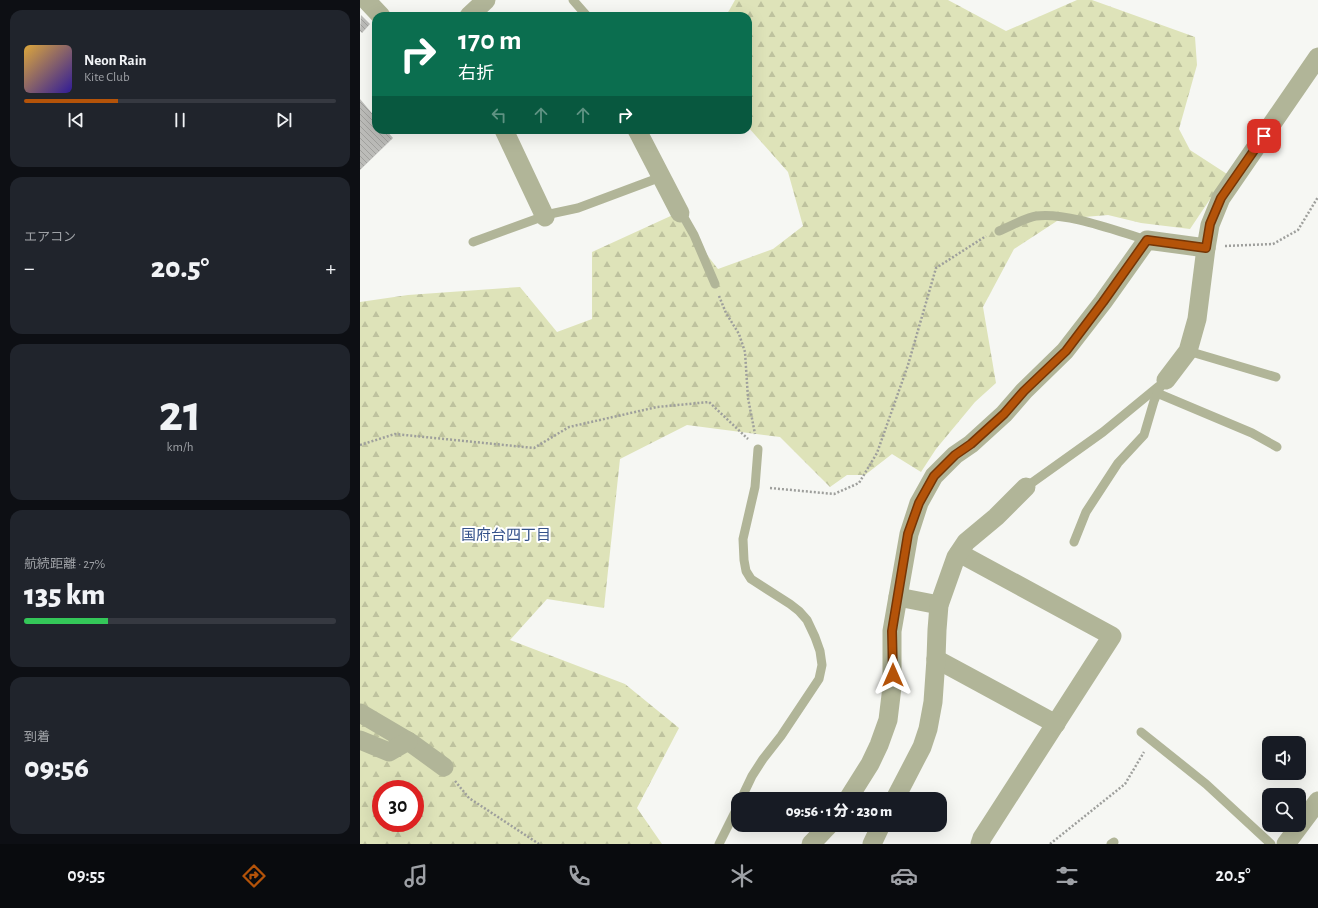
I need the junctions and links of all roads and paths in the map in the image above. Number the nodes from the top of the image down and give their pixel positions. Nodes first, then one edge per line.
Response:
1 (366, 0) edge
2 (486, 0) edge
3 (573, 0) edge
4 (377, 12) edge
5 (473, 12) edge
6 (584, 12) edge
7 (1318, 58) edge
8 (507, 134) edge
9 (639, 134) edge
10 (661, 176) junction
11 (1318, 197) edge
12 (680, 213) joint
13 (545, 217) junction
14 (999, 231) joint
15 (1147, 240) junction
16 (473, 242) dead end
17 (1206, 248) junction
18 (715, 284) joint
19 (1188, 351) junction
20 (1276, 377) dead end
21 (1162, 386) junction
22 (360, 445) edge
23 (1277, 447) dead end
24 (758, 449) junction
25 (755, 486) junction
26 (1026, 487) joint
27 (1074, 542) dead end
28 (959, 553) junction
29 (898, 597) junction
30 (939, 605) junction
31 (936, 658) junction
32 (360, 713) edge
33 (1056, 724) junction
34 (1141, 732) dead end
35 (360, 740) edge
36 (408, 741) junction
37 (1152, 741) junction
38 (444, 767) joint
39 (744, 792) edge
40 (852, 792) edge
41 (899, 792) edge
42 (1318, 800) edge
43 (731, 820) edge
44 (822, 832) edge
45 (878, 832) edge
46 (539, 844) edge
47 (719, 844) edge
48 (811, 844) edge
49 (872, 844) edge
50 (980, 844) edge
51 (1050, 844) edge
52 (1271, 844) edge
53 (1286, 844) edge

1 - 4 street
2 - 5 street
3 - 6 lane
7 - 17 street
8 - 13 street
9 - 10 street
10 - 12 street
10 - 13 lane
11 - 17 path
12 - 18 lane
13 - 16 lane
14 - 15 lane
14 - 25 path
15 - 17 street
15 - 29 street
17 - 19 street
18 - 24 path
19 - 20 lane
19 - 21 street
21 - 23 lane
21 - 26 lane
21 - 27 lane
22 - 24 path
24 - 25 lane
25 - 39 lane
26 - 28 street
28 - 30 street
28 - 33 street
29 - 30 street
29 - 40 street
30 - 31 street
31 - 33 street
31 - 41 street
32 - 36 street
33 - 50 street
34 - 37 lane
35 - 36 street
36 - 38 street
37 - 51 path
37 - 52 lane
38 - 46 path
42 - 53 street
43 - 47 lane
44 - 48 street
45 - 49 street

